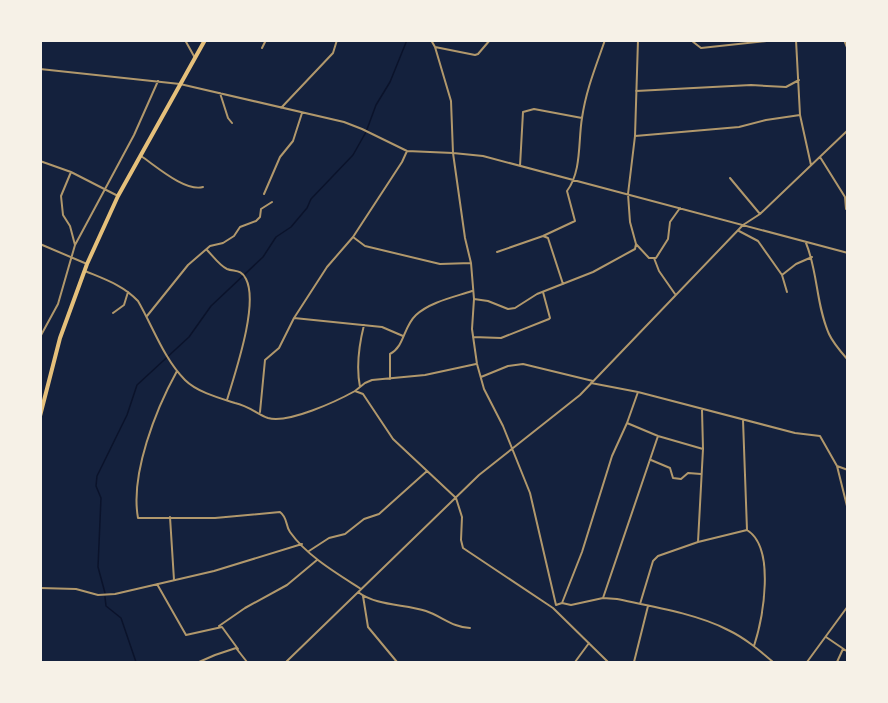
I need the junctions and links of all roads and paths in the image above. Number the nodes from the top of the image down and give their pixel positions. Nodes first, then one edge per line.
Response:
1 (185, 40) edge
2 (205, 40) edge
3 (266, 40) edge
4 (337, 40) edge
5 (431, 40) edge
6 (490, 40) edge
7 (605, 40) edge
8 (776, 40) edge
9 (796, 40) edge
10 (844, 40) edge
11 (638, 41) edge
12 (435, 47) junction
13 (261, 48) dead end
14 (848, 50) edge
15 (195, 58) junction
16 (40, 69) edge
17 (799, 80) junction
18 (158, 81) junction
19 (180, 84) junction
20 (636, 90) junction
21 (220, 93) junction
22 (280, 108) junction
23 (302, 113) junction
24 (800, 116) junction
25 (582, 118) junction
26 (232, 123) dead end
27 (848, 130) edge
28 (635, 136) junction
29 (407, 151) junction
30 (453, 153) junction
31 (141, 156) junction
32 (820, 157) junction
33 (40, 161) edge
34 (811, 165) junction
35 (520, 166) junction
36 (71, 172) junction
37 (730, 178) dead end
38 (575, 181) junction
39 (203, 187) dead end
40 (105, 189) junction
41 (264, 194) dead end
42 (628, 195) junction
43 (118, 196) junction
44 (272, 202) dead end
45 (680, 208) junction
46 (846, 209) dead end
47 (760, 214) junction
48 (743, 225) junction
49 (739, 231) junction
50 (543, 236) junction
51 (353, 237) junction
52 (806, 242) junction
53 (40, 244) edge
54 (636, 244) junction
55 (75, 245) junction
56 (207, 250) junction
57 (497, 252) dead end
58 (848, 253) edge
59 (71, 257) junction
60 (812, 257) junction
61 (654, 258) junction
62 (471, 263) junction
63 (87, 264) junction
64 (85, 271) junction
65 (782, 275) junction
66 (563, 284) junction
67 (473, 290) junction
68 (543, 291) junction
69 (128, 292) junction
70 (787, 292) dead end
71 (675, 294) junction
72 (474, 299) junction
73 (113, 313) dead end
74 (147, 316) junction
75 (294, 318) junction
76 (364, 325) junction
77 (403, 336) junction
78 (40, 337) edge
79 (473, 337) junction
80 (848, 360) edge
81 (477, 364) junction
82 (177, 371) junction
83 (481, 377) junction
84 (390, 379) junction
85 (592, 382) junction
86 (360, 387) junction
87 (355, 391) junction
88 (638, 392) junction
89 (227, 400) junction
90 (702, 410) junction
91 (260, 413) junction
92 (40, 416) edge
93 (743, 420) junction
94 (627, 423) junction
95 (658, 436) junction
96 (703, 449) junction
97 (512, 450) junction
98 (650, 460) junction
99 (837, 466) junction
100 (848, 470) edge
101 (427, 471) junction
102 (701, 474) junction
103 (456, 498) junction
104 (848, 510) edge
105 (170, 518) junction
106 (747, 530) junction
107 (698, 542) junction
108 (302, 544) junction
109 (309, 551) junction
110 (317, 560) junction
111 (174, 580) junction
112 (157, 584) junction
113 (40, 588) edge
114 (359, 591) junction
115 (363, 596) junction
116 (603, 598) junction
117 (562, 603) junction
118 (640, 604) junction
119 (648, 606) junction
120 (848, 606) edge
121 (555, 607) junction
122 (219, 626) junction
123 (470, 628) dead end
124 (826, 637) junction
125 (589, 642) junction
126 (754, 646) junction
127 (238, 649) junction
128 (843, 649) junction
129 (848, 652) edge
130 (396, 661) edge
131 (200, 663) edge
132 (247, 663) edge
133 (286, 663) edge
134 (392, 663) edge
135 (575, 663) edge
136 (608, 663) edge
137 (634, 663) edge
138 (773, 663) edge
139 (807, 663) edge
140 (837, 663) edge

1 - 15 street
2 - 15 highway
3 - 13 street
4 - 22 street
5 - 12 street
6 - 12 street
7 - 25 street
8 - 11 street
9 - 17 street
10 - 14 street
11 - 20 street
12 - 30 street
15 - 19 highway
16 - 18 street
17 - 20 street
17 - 24 street
18 - 19 street
18 - 40 street
19 - 21 street
19 - 31 highway
20 - 28 street
21 - 22 street
21 - 26 street
22 - 23 street
23 - 29 street
23 - 41 street
24 - 28 street
24 - 34 street
25 - 35 street
25 - 38 street
27 - 32 street
28 - 42 street
29 - 30 street
29 - 51 street
30 - 35 street
30 - 62 street
31 - 39 street
31 - 43 highway
32 - 34 street
32 - 46 street
33 - 36 street
34 - 47 street
35 - 38 street
36 - 40 street
36 - 55 street
37 - 47 street
38 - 42 street
38 - 50 street
40 - 43 street
40 - 55 street
42 - 45 street
42 - 54 street
43 - 63 highway
44 - 56 street
45 - 48 street
45 - 61 street
47 - 48 street
48 - 49 street
48 - 52 street
49 - 65 street
49 - 71 street
50 - 57 street
50 - 66 street
51 - 62 street
51 - 75 street
52 - 58 street
52 - 60 street
53 - 59 street
54 - 61 street
54 - 66 street
55 - 59 street
56 - 74 street
56 - 89 street
59 - 63 street
59 - 78 street
60 - 65 street
60 - 80 street
61 - 71 street
62 - 67 street
63 - 64 highway
64 - 69 street
64 - 92 highway
65 - 70 street
66 - 68 street
67 - 72 street
67 - 77 street
68 - 72 street
68 - 79 street
69 - 73 street
69 - 74 street
71 - 85 street
72 - 79 street
74 - 82 street
75 - 76 street
75 - 91 street
76 - 77 street
76 - 86 street
77 - 84 street
79 - 81 street
81 - 83 street
81 - 84 street
82 - 89 street
82 - 105 street
83 - 85 street
83 - 97 street
84 - 86 street
85 - 88 street
85 - 97 street
86 - 87 street
87 - 91 street
87 - 101 street
88 - 90 street
88 - 94 street
89 - 91 street
90 - 93 street
90 - 96 street
93 - 99 street
93 - 106 street
94 - 95 street
94 - 117 street
95 - 96 street
95 - 98 street
96 - 102 street
97 - 103 street
97 - 121 street
98 - 102 street
98 - 116 street
99 - 100 street
99 - 104 street
101 - 103 street
101 - 109 street
102 - 107 street
103 - 114 street
103 - 121 street
105 - 108 street
105 - 111 street
106 - 107 street
106 - 126 street
107 - 118 street
108 - 109 street
108 - 111 street
109 - 110 street
110 - 114 street
110 - 122 street
111 - 112 street
112 - 113 street
112 - 122 street
114 - 115 street
114 - 133 street
115 - 123 street
115 - 130 street
116 - 117 street
116 - 118 street
117 - 121 street
118 - 119 street
119 - 126 street
119 - 137 street
120 - 124 street
121 - 125 street
122 - 127 street
124 - 128 street
124 - 139 street
125 - 135 street
125 - 136 street
126 - 138 street
127 - 131 street
127 - 132 street
128 - 129 street
128 - 140 street
130 - 134 street

